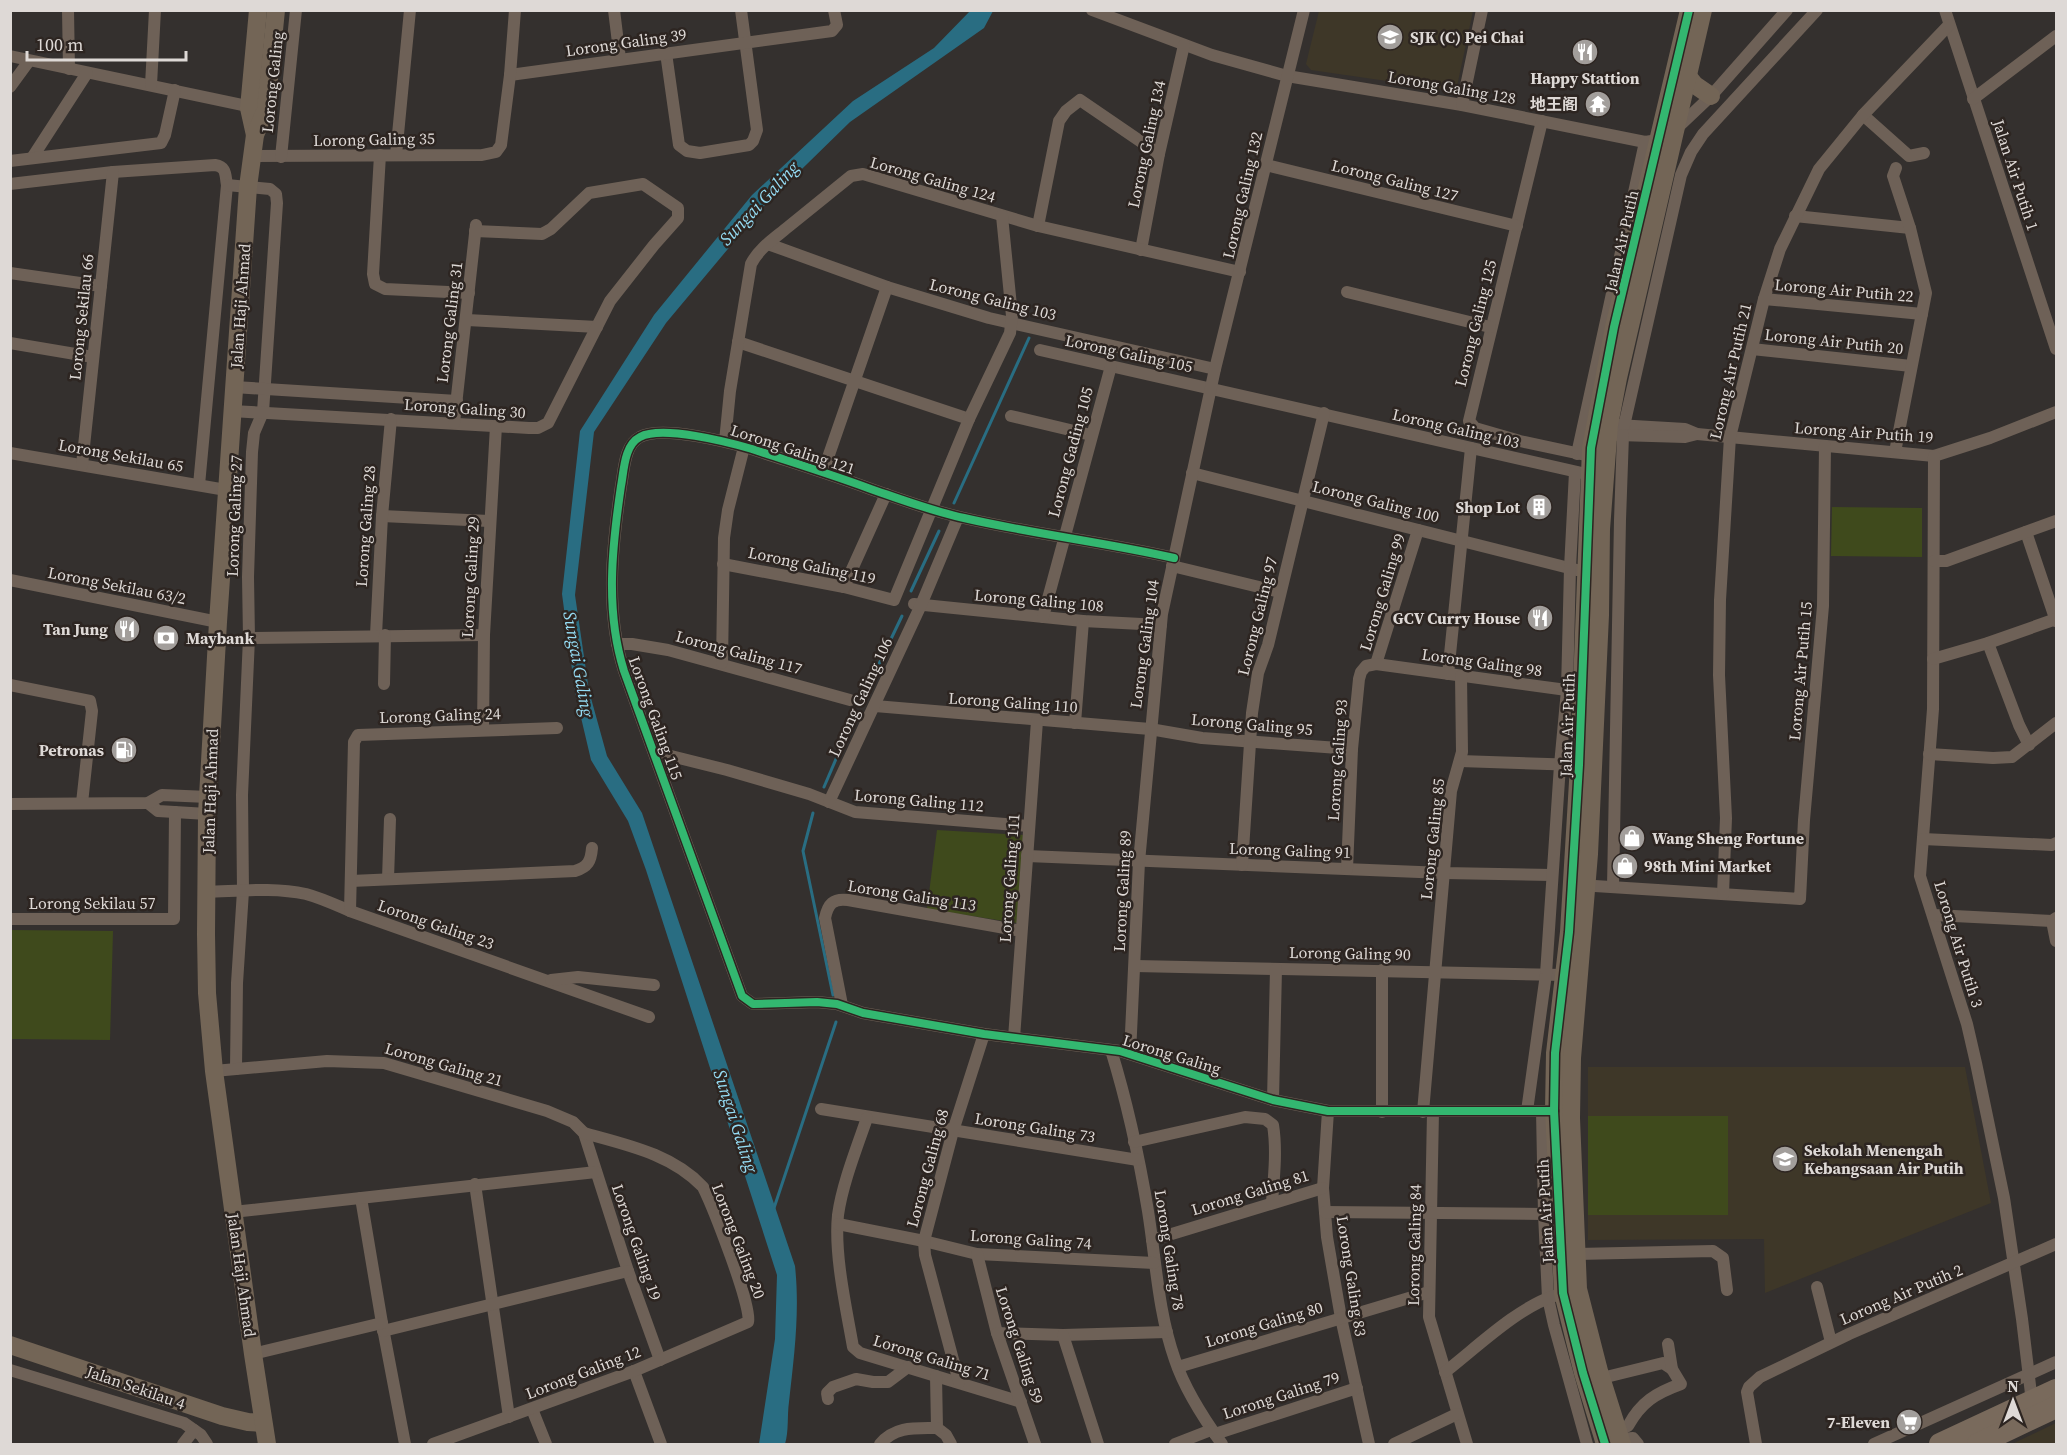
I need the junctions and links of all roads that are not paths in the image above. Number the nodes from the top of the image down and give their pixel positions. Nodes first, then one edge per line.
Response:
1 (68, 10) edge
2 (155, 10) edge
3 (258, 10) edge
4 (276, 10) edge
5 (296, 10) edge
6 (410, 10) edge
7 (515, 10) edge
8 (614, 10) edge
9 (741, 10) edge
10 (834, 10) edge
11 (1092, 10) edge
12 (1304, 10) edge
13 (1482, 10) edge
14 (1689, 10) edge
15 (1703, 10) edge
16 (1787, 10) edge
17 (1817, 10) edge
18 (1945, 10) edge
19 (1949, 25) junction
20 (1772, 28) junction
21 (2056, 36) edge
22 (1788, 41) junction
23 (745, 43) junction
24 (1184, 45) junction
25 (666, 53) junction
26 (10, 56) edge
27 (620, 59) junction
28 (29, 61) junction
29 (69, 69) junction
30 (87, 73) junction
31 (510, 75) junction
32 (1687, 75) junction
33 (1287, 76) junction
34 (151, 85) junction
35 (10, 87) edge
36 (175, 90) junction
37 (1711, 96) junction
38 (1973, 99) junction
39 (1462, 105) junction
40 (257, 109) junction
41 (1863, 115) junction
42 (1542, 121) junction
43 (1659, 138) junction
44 (1924, 153) dead end
45 (1159, 154) junction
46 (380, 155) junction
47 (396, 155) junction
48 (253, 156) junction
49 (281, 157) junction
50 (32, 158) junction
51 (10, 161) edge
52 (1266, 165) junction
53 (1896, 168) dead end
54 (113, 172) junction
55 (10, 184) edge
56 (227, 185) junction
57 (248, 187) junction
58 (678, 208) joint
59 (1002, 216) junction
60 (1795, 216) junction
61 (1038, 226) junction
62 (1517, 226) junction
63 (1910, 228) junction
64 (768, 244) junction
65 (1141, 250) junction
66 (1651, 265) junction
67 (10, 273) edge
68 (1240, 273) junction
69 (101, 286) junction
70 (886, 287) junction
71 (1347, 292) dead end
72 (470, 293) junction
73 (1764, 299) junction
74 (1922, 314) junction
75 (467, 320) junction
76 (2052, 320) edge
77 (1012, 324) junction
78 (597, 327) junction
79 (1490, 327) junction
80 (738, 342) junction
81 (10, 343) edge
82 (1752, 349) junction
83 (2056, 349) edge
84 (1040, 350) dead end
85 (93, 357) junction
86 (1111, 366) junction
87 (1911, 366) junction
88 (1215, 369) junction
89 (854, 380) junction
90 (234, 387) junction
91 (1212, 387) junction
92 (264, 389) junction
93 (457, 401) junction
94 (232, 411) junction
95 (263, 412) junction
96 (2056, 412) edge
97 (1324, 413) junction
98 (1011, 416) dead end
99 (969, 419) junction
100 (391, 420) junction
101 (453, 423) junction
102 (496, 426) junction
103 (1609, 430) junction
104 (1091, 435) junction
105 (641, 436) joint
106 (1730, 437) junction
107 (725, 441) junction
108 (1825, 446) junction
109 (744, 447) junction
110 (1472, 448) junction
111 (1895, 452) junction
112 (10, 453) edge
113 (1934, 456) junction
114 (1583, 464) junction
115 (82, 465) junction
116 (823, 472) junction
117 (1192, 473) junction
118 (199, 485) junction
119 (226, 490) junction
120 (886, 494) junction
121 (1302, 500) junction
122 (933, 510) junction
123 (382, 516) junction
124 (958, 517) junction
125 (489, 521) junction
126 (2056, 521) edge
127 (1418, 530) junction
128 (2026, 532) junction
129 (1064, 537) junction
130 (1462, 540) junction
131 (1934, 561) junction
132 (1173, 562) junction
133 (723, 564) junction
134 (1578, 570) junction
135 (10, 580) edge
136 (844, 587) junction
137 (1280, 592) junction
138 (1600, 593) junction
139 (1619, 594) junction
140 (917, 604) junction
141 (1043, 617) junction
142 (2056, 620) edge
143 (1083, 621) junction
144 (218, 622) junction
145 (1161, 626) junction
146 (381, 635) junction
147 (484, 635) junction
148 (249, 638) junction
149 (1988, 643) junction
150 (617, 644) junction
151 (1933, 659) junction
152 (722, 663) junction
153 (1376, 664) junction
154 (1454, 675) junction
155 (1617, 683) junction
156 (384, 684) dead end
157 (10, 685) edge
158 (1582, 688) junction
159 (850, 700) dead end
160 (874, 706) junction
161 (1037, 721) junction
162 (1075, 723) junction
163 (2056, 723) edge
164 (557, 728) dead end
165 (1150, 729) junction
166 (483, 730) junction
167 (1250, 741) junction
168 (2030, 745) junction
169 (1352, 749) junction
170 (655, 752) junction
171 (1929, 754) junction
172 (1460, 761) junction
173 (1560, 765) junction
174 (1579, 765) junction
175 (829, 802) junction
176 (82, 803) junction
177 (148, 803) junction
178 (10, 804) edge
179 (208, 806) junction
180 (175, 812) junction
181 (390, 819) dead end
182 (1029, 826) junction
183 (1923, 839) junction
184 (2056, 843) edge
185 (592, 848) dead end
186 (1027, 856) junction
187 (1139, 862) junction
188 (1242, 865) junction
189 (1347, 868) junction
190 (1444, 873) junction
191 (1552, 875) junction
192 (388, 879) junction
193 (351, 880) junction
194 (1579, 885) junction
195 (1613, 887) junction
196 (243, 891) junction
197 (207, 892) junction
198 (1723, 894) junction
199 (350, 912) junction
200 (1934, 915) junction
201 (10, 919) edge
202 (2054, 919) edge
203 (1021, 931) junction
204 (2056, 941) edge
205 (1135, 966) junction
206 (1276, 969) junction
207 (1382, 970) junction
208 (1435, 971) junction
209 (1555, 975) junction
210 (546, 981) junction
211 (654, 985) dead end
212 (747, 1001) joint
213 (842, 1005) junction
214 (649, 1017) dead end
215 (984, 1034) junction
216 (1014, 1038) junction
217 (1111, 1050) junction
218 (1130, 1054) junction
219 (236, 1069) junction
220 (214, 1071) junction
221 (1273, 1100) junction
222 (821, 1109) dead end
223 (1328, 1111) junction
224 (1527, 1111) junction
225 (1548, 1111) junction
226 (1382, 1112) junction
227 (1428, 1112) junction
228 (867, 1118) junction
229 (953, 1131) junction
230 (584, 1133) junction
231 (1134, 1142) junction
232 (1138, 1160) junction
233 (596, 1172) junction
234 (475, 1184) junction
235 (1323, 1188) junction
236 (361, 1198) junction
237 (1272, 1202) junction
238 (233, 1212) junction
239 (1325, 1212) junction
240 (1431, 1212) junction
241 (1544, 1214) junction
242 (838, 1224) junction
243 (1152, 1240) junction
244 (924, 1241) junction
245 (2056, 1244) edge
246 (977, 1254) junction
247 (1577, 1254) junction
248 (1154, 1263) junction
249 (2015, 1263) junction
250 (628, 1271) junction
251 (1817, 1287) dead end
252 (1727, 1290) dead end
253 (1429, 1292) junction
254 (1563, 1294) junction
255 (493, 1306) junction
256 (1341, 1318) junction
257 (743, 1326) joint
258 (382, 1327) junction
259 (1167, 1332) junction
260 (997, 1333) junction
261 (1063, 1335) junction
262 (1831, 1342) junction
263 (1668, 1344) dead end
264 (10, 1345) edge
265 (253, 1354) junction
266 (660, 1360) junction
267 (2056, 1362) edge
268 (908, 1367) junction
269 (1178, 1367) junction
270 (1672, 1369) junction
271 (10, 1370) edge
272 (634, 1371) junction
273 (1444, 1372) junction
274 (2028, 1374) junction
275 (936, 1376) junction
276 (1602, 1378) junction
277 (959, 1382) junction
278 (1357, 1388) junction
279 (2056, 1390) edge
280 (828, 1399) dead end
281 (1021, 1402) junction
282 (2032, 1402) junction
283 (2056, 1407) edge
284 (532, 1409) junction
285 (1457, 1414) junction
286 (509, 1417) junction
287 (263, 1423) junction
288 (937, 1428) junction
289 (194, 1430) junction
290 (1216, 1436) edge
291 (1621, 1440) edge
292 (183, 1444) edge
293 (207, 1444) edge
294 (267, 1444) edge
295 (405, 1444) edge
296 (433, 1444) edge
297 (546, 1444) edge
298 (661, 1444) edge
299 (880, 1444) edge
300 (951, 1444) edge
301 (1035, 1444) edge
302 (1098, 1444) edge
303 (1175, 1444) edge
304 (1369, 1444) edge
305 (1394, 1444) edge
306 (1467, 1444) edge
307 (1587, 1444) edge
308 (1756, 1444) edge
309 (1874, 1444) edge
310 (1940, 1444) edge
311 (1978, 1444) edge

1 - 29 street
2 - 34 street
3 - 40 street, Jalan Haji Ahmad
4 - 40 street, Jalan Haji Ahmad
5 - 49 street, Lorong Galing
6 - 47 street
7 - 31 street
8 - 27 street
9 - 23 street
10 - 23 street, Lorong Galing 39
11 - 24 street, Lorong Galing 128
12 - 33 street, Lorong Galing 132
13 - 39 street
14 - 43 street, Jalan Air Putih
15 - 32 street, Jalan Air Putih
16 - 20 street
17 - 22 street
18 - 19 street, Jalan Air Putih 1
19 - 38 street, Jalan Air Putih 1
19 - 41 street, Lorong Air Putih 21
20 - 22 street
20 - 37 street
21 - 38 street
22 - 66 street
23 - 25 street, Lorong Galing 39
23 - 25 street
24 - 33 street, Lorong Galing 128
24 - 45 street, Lorong Galing 134
25 - 27 street, Lorong Galing 39
26 - 28 street
27 - 31 street, Lorong Galing 39
28 - 29 street
28 - 35 street
29 - 30 street
30 - 34 street
30 - 50 street
31 - 47 street, Lorong Galing 35
32 - 37 street
32 - 43 street, Jalan Air Putih
33 - 39 street, Lorong Galing 128
33 - 52 street, Lorong Galing 132
34 - 36 street
36 - 40 street
36 - 50 street
37 - 43 street
38 - 76 street, Jalan Air Putih 1
39 - 42 street, Lorong Galing 128
40 - 48 street, Jalan Haji Ahmad
41 - 44 street
41 - 60 street, Lorong Air Putih 21
42 - 43 street, Lorong Galing 128
42 - 62 street, Lorong Galing 125
43 - 66 street, Jalan Air Putih
43 - 103 street, Jalan Air Putih
43 - 114 street
45 - 61 street
45 - 65 street, Lorong Galing 134
46 - 47 street, Lorong Galing 35
46 - 49 street, Lorong Galing 35
46 - 72 street
48 - 49 street, Lorong Galing 35
48 - 57 street, Jalan Haji Ahmad
50 - 51 street
52 - 62 street, Lorong Galing 127
52 - 68 street, Lorong Galing 132
53 - 63 street
54 - 55 street
54 - 56 street
54 - 69 street, Lorong Sekilau 66
56 - 57 street
56 - 118 street
57 - 90 street, Jalan Haji Ahmad
57 - 92 street, Lorong Galing 27
58 - 72 street, Lorong Galing 31
58 - 78 street, Lorong Galing 30
59 - 61 street, Lorong Galing 124
59 - 64 street, Lorong Galing 124
59 - 77 street
60 - 63 street
60 - 73 street, Lorong Air Putih 21
61 - 65 street, Lorong Galing 124
62 - 79 street, Lorong Galing 125
63 - 74 street
64 - 70 street, Lorong Galing 103
64 - 80 street, Lorong Galing 124
65 - 68 street, Lorong Galing 124
66 - 103 street, Jalan Air Putih
67 - 69 street
68 - 88 street, Lorong Galing 132
69 - 85 street, Lorong Sekilau 66
70 - 77 street, Lorong Galing 103
70 - 89 street
71 - 79 street
72 - 75 street, Lorong Galing 31
73 - 74 street, Lorong Air Putih 22
73 - 82 street, Lorong Air Putih 21
74 - 87 street
75 - 78 street
75 - 93 street, Lorong Galing 31
76 - 83 street, Jalan Air Putih 1
77 - 88 street, Lorong Galing 103
77 - 99 street
78 - 102 street, Lorong Galing 30
79 - 114 street, Lorong Galing 125
80 - 89 street
80 - 107 street, Lorong Galing 124
81 - 85 street
82 - 87 street, Lorong Air Putih 20
82 - 106 street, Lorong Air Putih 21
84 - 86 street, Lorong Galing 105
85 - 115 street, Lorong Sekilau 66
86 - 91 street, Lorong Galing 105
86 - 104 street, Lorong Gading 105
87 - 111 street
88 - 91 street, Lorong Galing 132
89 - 99 street
89 - 116 street
90 - 92 street, Lorong Galing 30
90 - 94 street, Jalan Haji Ahmad
91 - 97 street, Lorong Galing 103
91 - 117 street, Lorong Galing 104
92 - 93 street, Lorong Galing 30
92 - 95 street, Lorong Galing 27
93 - 101 street, Lorong Galing 31
94 - 95 street, Lorong Galing 30
94 - 119 street, Jalan Haji Ahmad
95 - 100 street, Lorong Galing 30
95 - 148 street, Lorong Galing 27
96 - 113 street, Lorong Air Putih 19
97 - 110 street, Lorong Galing 103
97 - 121 street, Lorong Galing 97
98 - 104 street
99 - 122 street
100 - 101 street, Lorong Galing 30
100 - 123 street, Lorong Galing 28
101 - 102 street, Lorong Galing 30
102 - 125 street, Lorong Galing 29
103 - 106 street, Lorong Air Putih 19
103 - 114 street, Jalan Air Putih
103 - 138 street, Jalan Air Putih
103 - 139 street
104 - 129 street, Lorong Gading 105
105 - 107 street, Lorong Galing 121
105 - 150 street, Lorong Galing 115
106 - 108 street, Lorong Air Putih 19
106 - 198 street, Lorong Air Putih 21
107 - 109 street, Lorong Galing 121
108 - 111 street, Lorong Air Putih 19
108 - 198 street, Lorong Air Putih 15
109 - 116 street, Lorong Galing 121
109 - 133 street
110 - 114 street, Lorong Galing 103
110 - 130 street, Lorong Galing 85
111 - 113 street, Lorong Air Putih 19
112 - 115 street, Lorong Sekilau 65
113 - 131 street, Lorong Air Putih 3
114 - 134 street, Jalan Air Putih
115 - 118 street, Lorong Sekilau 65
116 - 120 street, Lorong Galing 121
117 - 121 street, Lorong Galing 100
117 - 132 street, Lorong Galing 104
118 - 119 street, Lorong Sekilau 65
119 - 144 street, Jalan Haji Ahmad
120 - 122 street, Lorong Galing 121
120 - 136 street
121 - 127 street, Lorong Galing 100
121 - 137 street, Lorong Galing 97
122 - 124 street, Lorong Galing 121
122 - 136 street, Lorong Galing 119
123 - 125 street
123 - 146 street, Lorong Galing 28
124 - 129 street, Lorong Galing 121
124 - 140 street, Lorong Galing 106
125 - 147 street, Lorong Galing 29
126 - 128 street
127 - 130 street, Lorong Galing 100
127 - 153 street, Lorong Galing 99
128 - 131 street
128 - 142 street
129 - 132 street, Lorong Galing 121
129 - 141 street, Lorong Gading 105
130 - 134 street, Lorong Galing 100
130 - 154 street, Lorong Galing 85
131 - 151 street, Lorong Air Putih 3
132 - 137 street, Lorong Galing 121
132 - 145 street, Lorong Galing 104
133 - 136 street, Lorong Galing 119
133 - 152 street
134 - 158 street, Jalan Air Putih
135 - 144 street, Lorong Sekilau 63/2
137 - 167 street, Lorong Galing 97
138 - 139 street
138 - 158 street, Jalan Air Putih
139 - 155 street
140 - 141 street, Lorong Galing 108
140 - 160 street, Lorong Galing 106
141 - 143 street, Lorong Galing 108
142 - 149 street
143 - 145 street, Lorong Galing 108
143 - 162 street
144 - 179 street, Jalan Haji Ahmad
145 - 165 street, Lorong Galing 104
146 - 147 street
146 - 148 street
146 - 156 street, Lorong Galing 28
147 - 166 street, Lorong Galing 29
148 - 196 street, Jalan Haji Ahmad
149 - 151 street
149 - 168 street
150 - 152 street, Lorong Galing 117
150 - 170 street, Lorong Galing 115
151 - 171 street, Lorong Air Putih 3
152 - 159 street, Lorong Galing 117
153 - 154 street, Lorong Galing 98
153 - 169 street, Lorong Galing 93
154 - 158 street, Lorong Galing 98
154 - 172 street, Lorong Galing 85
155 - 158 street, Lorong Galing 98
155 - 195 street
157 - 176 street
158 - 173 street
158 - 174 street, Jalan Air Putih
158 - 194 street, Jalan Air Putih
160 - 161 street, Lorong Galing 110
160 - 175 street, Lorong Galing 106
161 - 162 street, Lorong Galing 110
161 - 182 street, Lorong Galing 111
162 - 165 street, Lorong Galing 110
163 - 168 street
164 - 166 street, Lorong Galing 24
165 - 167 street, Lorong Galing 95
165 - 187 street, Lorong Galing 89
166 - 193 street, Lorong Galing 24
167 - 169 street, Lorong Galing 95
167 - 188 street, Lorong Galing 97
168 - 171 street
169 - 189 street, Lorong Galing 93
170 - 175 street, Lorong Galing 112
170 - 212 street, Lorong Galing 115
171 - 183 street, Lorong Air Putih 3
172 - 173 street
172 - 190 street, Lorong Galing 85
173 - 174 street
173 - 191 street
174 - 194 street, Jalan Air Putih
175 - 182 street, Lorong Galing 112
176 - 177 street
176 - 178 street
177 - 179 street
177 - 180 street
179 - 180 street
179 - 197 street, Jalan Haji Ahmad
180 - 201 street, Lorong Sekilau 57
181 - 192 street
182 - 186 street, Lorong Galing 111
183 - 184 street
183 - 200 street, Lorong Air Putih 3
185 - 192 street
186 - 187 street, Lorong Galing 91
186 - 203 street, Lorong Galing 111
187 - 188 street, Lorong Galing 91
187 - 205 street, Lorong Galing 89
188 - 189 street, Lorong Galing 91
189 - 190 street, Lorong Galing 91
190 - 191 street, Lorong Galing 91
190 - 208 street, Lorong Galing 85
191 - 209 street
192 - 193 street
193 - 199 street, Lorong Galing 24
194 - 195 street
194 - 209 street, Jalan Air Putih
194 - 247 street, Jalan Air Putih
195 - 198 street
196 - 197 street, Lorong Galing 23
196 - 199 street, Lorong Galing 23
196 - 219 street, Jalan Haji Ahmad
197 - 220 street, Jalan Haji Ahmad
199 - 210 street, Lorong Galing 23
200 - 202 street
200 - 249 street, Lorong Air Putih 3
202 - 204 street
203 - 213 street, Lorong Galing 113
203 - 216 street, Lorong Galing 111
205 - 206 street, Lorong Galing 90
205 - 218 street, Lorong Galing 89
206 - 207 street, Lorong Galing 90
206 - 221 street
207 - 208 street, Lorong Galing 90
207 - 226 street
208 - 209 street, Lorong Galing 90
208 - 227 street, Lorong Galing 84
209 - 224 street
209 - 225 street, Jalan Air Putih
210 - 211 street
210 - 214 street, Lorong Galing 23
212 - 213 street, Lorong Galing
213 - 215 street, Lorong Galing
215 - 216 street, Lorong Galing
215 - 229 street, Lorong Galing 68
216 - 217 street, Lorong Galing
217 - 218 street, Lorong Galing
217 - 231 street, Lorong Galing 78
218 - 221 street, Lorong Galing
219 - 220 street, Lorong Galing 21
219 - 230 street, Lorong Galing 21
220 - 238 street, Jalan Haji Ahmad
221 - 223 street, Lorong Galing
222 - 228 street, Lorong Galing 73
223 - 226 street, Lorong Galing
223 - 235 street, Lorong Galing 83
224 - 225 street, Lorong Galing
224 - 227 street, Lorong Galing
225 - 241 street
225 - 254 street, Jalan Air Putih
226 - 227 street, Lorong Galing
227 - 240 street, Lorong Galing 84
228 - 229 street, Lorong Galing 73
228 - 242 street, Lorong Galing 71
229 - 232 street, Lorong Galing 73
229 - 244 street, Lorong Galing 68
230 - 233 street, Lorong Galing 19
230 - 257 street, Lorong Galing 20
231 - 232 street, Lorong Galing 78
231 - 237 street
232 - 243 street, Lorong Galing 78
233 - 234 street
233 - 250 street, Lorong Galing 19
234 - 236 street
234 - 255 street
235 - 237 street, Lorong Galing 81
235 - 239 street, Lorong Galing 83
236 - 238 street
236 - 258 street
237 - 243 street, Lorong Galing 81
238 - 265 street, Jalan Haji Ahmad
239 - 240 street
239 - 256 street, Lorong Galing 83
240 - 241 street
240 - 253 street, Lorong Galing 84
241 - 254 street
242 - 244 street, Lorong Galing 74
242 - 268 street, Lorong Galing 71
243 - 248 street, Lorong Galing 78
244 - 246 street, Lorong Galing 74
244 - 277 street, Lorong Galing 68
245 - 249 street, Lorong Air Putih 2
246 - 248 street, Lorong Galing 74
246 - 260 street, Lorong Galing 59
247 - 252 street
247 - 254 street, Jalan Air Putih
248 - 259 street, Lorong Galing 78
249 - 262 street, Lorong Air Putih 2
249 - 274 street, Lorong Air Putih 3
250 - 255 street
250 - 266 street, Lorong Galing 19
251 - 262 street
253 - 256 street, Lorong Galing 80
253 - 273 street, Lorong Galing 84
254 - 273 street
254 - 276 street, Jalan Air Putih
254 - 291 street, Jalan Air Putih
254 - 307 street
255 - 258 street
255 - 286 street
256 - 269 street, Lorong Galing 80
256 - 278 street, Lorong Galing 83
257 - 266 street, Lorong Galing 12
258 - 265 street
258 - 295 street
259 - 261 street
259 - 269 street, Lorong Galing 78
260 - 261 street
260 - 281 street, Lorong Galing 59
261 - 302 street
262 - 308 street, Lorong Air Putih 2
263 - 270 street
264 - 287 street, Jalan Sekilau 4
265 - 287 street, Jalan Haji Ahmad
266 - 272 street, Lorong Galing 12
267 - 274 street
268 - 275 street, Lorong Galing 71
268 - 280 street
269 - 290 street, Lorong Galing 78
270 - 276 street
270 - 291 street
271 - 289 street
272 - 284 street, Lorong Galing 12
272 - 298 street
273 - 285 street, Lorong Galing 84
274 - 282 street, Lorong Air Putih 3
274 - 309 street
275 - 277 street, Lorong Galing 71
275 - 288 street
276 - 291 street, Jalan Air Putih
277 - 281 street, Lorong Galing 71
278 - 290 street, Lorong Galing 79
278 - 304 street, Lorong Galing 83
279 - 282 highway
281 - 301 street, Lorong Galing 59
282 - 310 highway
283 - 311 highway
284 - 286 street, Lorong Galing 12
284 - 297 street
285 - 305 street
285 - 306 street, Lorong Galing 84
286 - 296 street, Lorong Galing 12
287 - 294 street, Jalan Haji Ahmad
288 - 299 street
288 - 300 street
289 - 292 street
289 - 293 street
290 - 303 street, Lorong Galing 79

